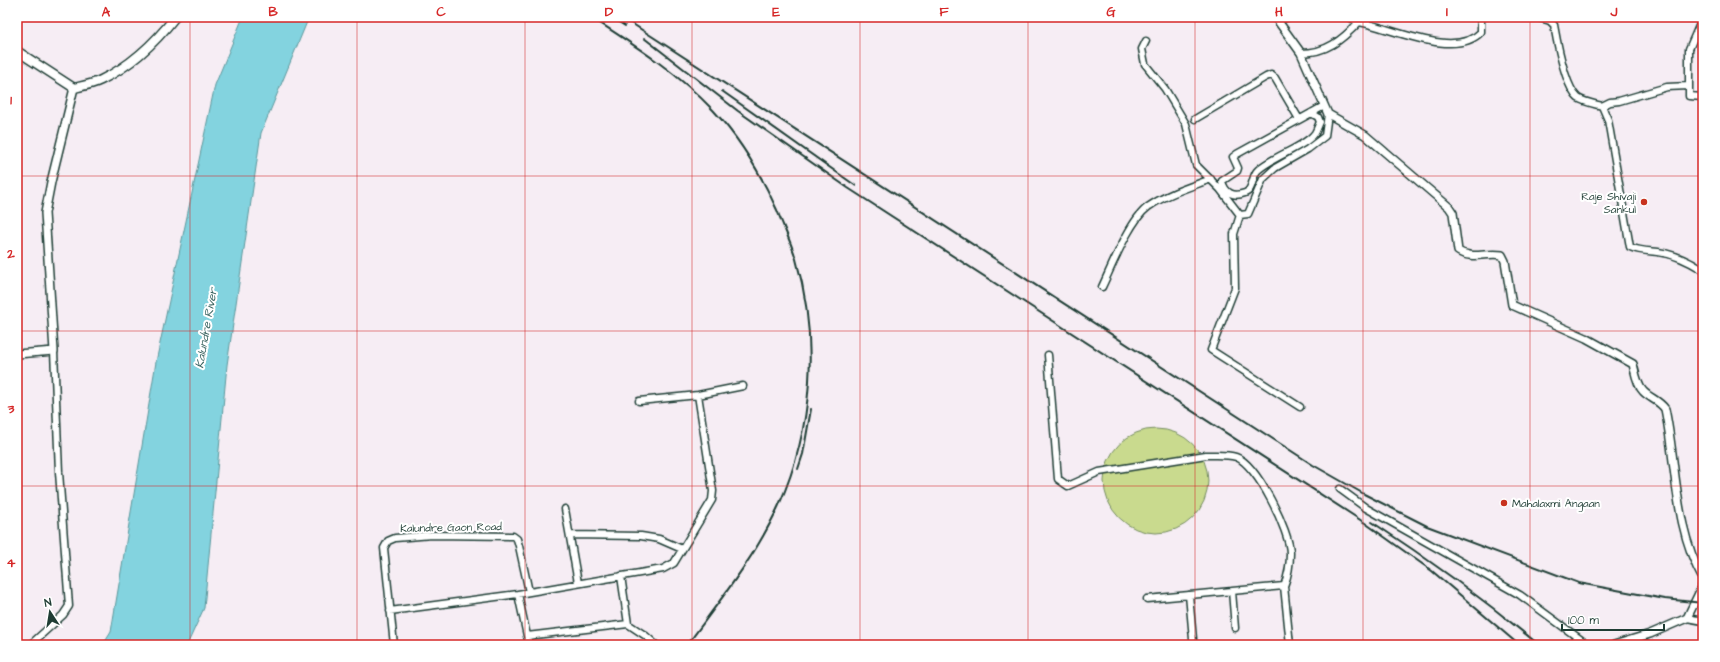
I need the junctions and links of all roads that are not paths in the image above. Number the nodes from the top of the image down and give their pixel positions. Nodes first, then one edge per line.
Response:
1 (175, 17) edge
2 (1288, 17) edge
3 (1349, 17) edge
4 (1481, 17) edge
5 (1536, 17) edge
6 (1277, 19) edge
7 (1703, 20) edge
8 (1359, 22) junction
9 (1146, 41) dead end
10 (17, 51) edge
11 (1301, 53) junction
12 (1689, 86) junction
13 (74, 88) junction
14 (1703, 97) edge
15 (1324, 106) junction
16 (1602, 106) junction
17 (1311, 114) junction
18 (1328, 114) junction
19 (1195, 119) dead end
20 (1299, 119) junction
21 (1211, 179) junction
22 (1240, 215) junction
23 (1703, 270) edge
24 (1102, 287) dead end
25 (54, 351) junction
26 (17, 354) edge
27 (1048, 354) dead end
28 (743, 386) dead end
29 (698, 395) junction
30 (639, 401) dead end
31 (1300, 407) dead end
32 (1340, 489) dead end
33 (566, 509) dead end
34 (570, 535) junction
35 (682, 549) junction
36 (621, 576) junction
37 (1703, 579) edge
38 (578, 583) junction
39 (1703, 585) edge
40 (1284, 586) junction
41 (1232, 591) junction
42 (530, 592) junction
43 (518, 594) junction
44 (1189, 595) junction
45 (1147, 599) dead end
46 (390, 611) junction
47 (1687, 618) junction
48 (1703, 621) edge
49 (628, 624) junction
50 (1235, 628) dead end
51 (527, 636) junction
52 (1193, 639) dead end
53 (655, 644) edge
54 (30, 645) edge
55 (394, 645) edge
56 (529, 645) edge
57 (1290, 645) edge
58 (1588, 645) edge
59 (1614, 645) edge

1 - 13 main road
2 - 6 street
3 - 8 street
4 - 8 street
5 - 16 street
6 - 11 street
7 - 12 street
8 - 11 street
9 - 21 street
10 - 13 main road
11 - 15 street
12 - 14 street
12 - 16 street
13 - 25 street
15 - 17 street
15 - 18 street
16 - 23 street
17 - 20 street
17 - 20 street
18 - 22 street
18 - 37 street
19 - 20 street
21 - 22 street
21 - 24 street
22 - 31 street
25 - 26 street
25 - 54 street
27 - 40 street
28 - 29 street
29 - 30 street
29 - 35 street
32 - 58 street
33 - 34 street
34 - 35 street
34 - 38 street
35 - 36 street
36 - 38 street
36 - 49 street
38 - 42 street
39 - 47 street
40 - 41 street
40 - 57 street
41 - 44 street
41 - 50 street
42 - 43 street
42 - 46 street, Kalundre Gaon Road
43 - 46 street
43 - 51 street
44 - 45 street
44 - 52 street
46 - 55 street, Kalundre Gaon Road
47 - 48 street
47 - 59 street
49 - 51 street
49 - 53 street
51 - 56 street

